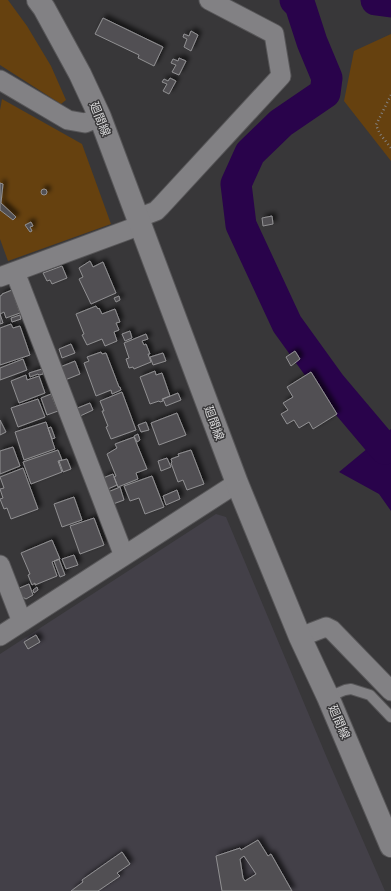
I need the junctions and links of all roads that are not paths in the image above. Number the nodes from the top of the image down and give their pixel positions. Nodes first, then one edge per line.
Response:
1 (38, 0) edge
2 (209, 0) edge
3 (0, 80) edge
4 (100, 117) junction
5 (140, 222) junction
6 (8, 275) edge
7 (237, 483) junction
8 (124, 556) junction
9 (0, 565) edge
10 (22, 622) junction
11 (0, 636) edge
12 (300, 637) junction
13 (391, 691) edge
14 (328, 697) junction
15 (391, 717) edge
16 (391, 846) edge

1 - 4 street, 廻間線
2 - 5 street
3 - 4 street
4 - 5 street, 廻間線
5 - 6 street
5 - 7 street, 廻間線
6 - 8 street
7 - 8 street
7 - 12 street, 廻間線
8 - 10 street
9 - 10 street
10 - 11 street
12 - 13 street
12 - 14 street, 廻間線
14 - 15 lane
14 - 16 street, 廻間線

